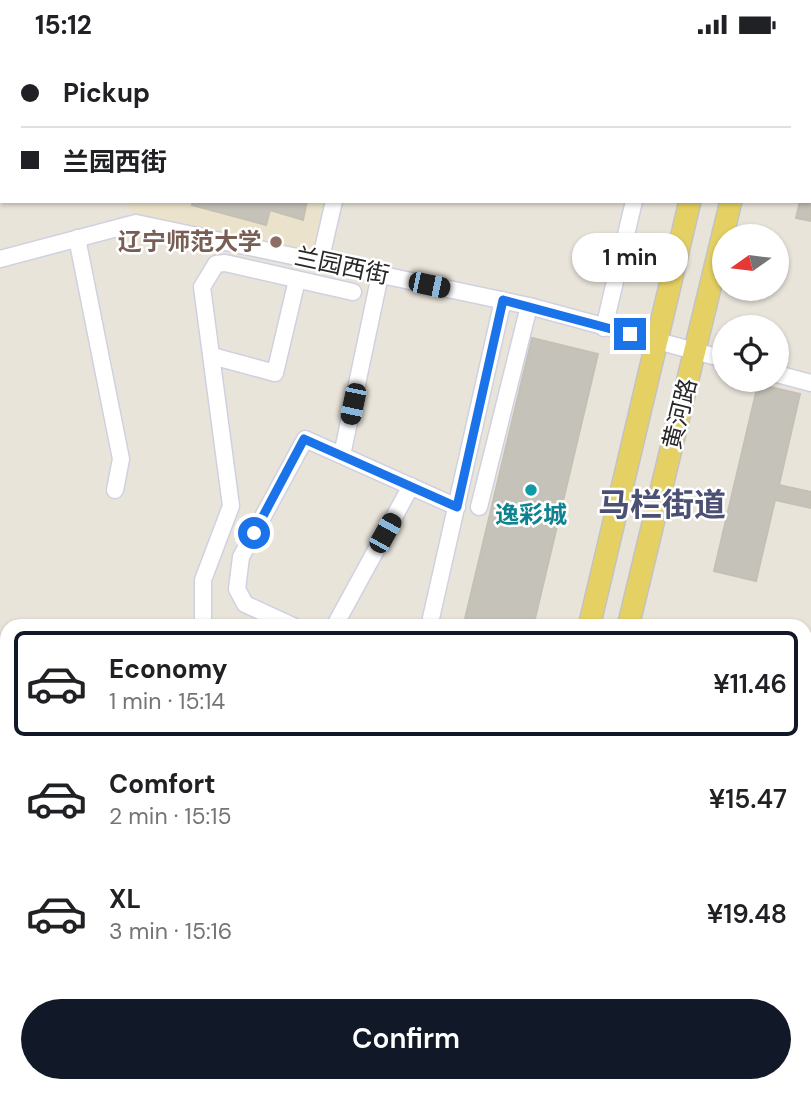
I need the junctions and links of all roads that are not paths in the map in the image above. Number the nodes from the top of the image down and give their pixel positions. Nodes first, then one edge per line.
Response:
1 (334, 203) edge
2 (634, 203) edge
3 (690, 203) edge
4 (731, 203) edge
5 (77, 238) junction
6 (0, 259) edge
7 (320, 262) junction
8 (380, 275) junction
9 (298, 279) junction
10 (353, 292) dead end
11 (503, 300) junction
12 (529, 306) junction
13 (604, 328) junction
14 (657, 341) junction
15 (695, 351) junction
16 (212, 356) junction
17 (712, 356) edge
18 (789, 377) edge
19 (811, 383) edge
20 (342, 455) junction
21 (411, 486) junction
22 (115, 490) dead end
23 (457, 507) junction
24 (479, 507) dead end
25 (203, 619) edge
26 (278, 619) edge
27 (338, 619) edge
28 (431, 619) edge
29 (591, 619) edge
30 (630, 619) edge

1 - 7 street
2 - 13 street
3 - 14 main road, 黄河路
4 - 15 main road, 黄河路
5 - 6 street, 兰园西街
5 - 7 street, 兰园西街
5 - 22 street
7 - 8 street, 兰园西街
8 - 11 street, 兰园西街
8 - 20 street
9 - 10 street
9 - 16 street
9 - 16 street
11 - 12 street, 兰园西街
11 - 23 street
12 - 13 street, 兰园西街
12 - 24 street
13 - 14 street, 兰园西街
14 - 15 street, 兰园西街
14 - 29 main road, 黄河路
15 - 17 street, 兰园西街
15 - 30 main road, 黄河路
16 - 25 street
18 - 19 street
20 - 21 street
20 - 26 street
21 - 23 street
21 - 27 street
23 - 28 street

